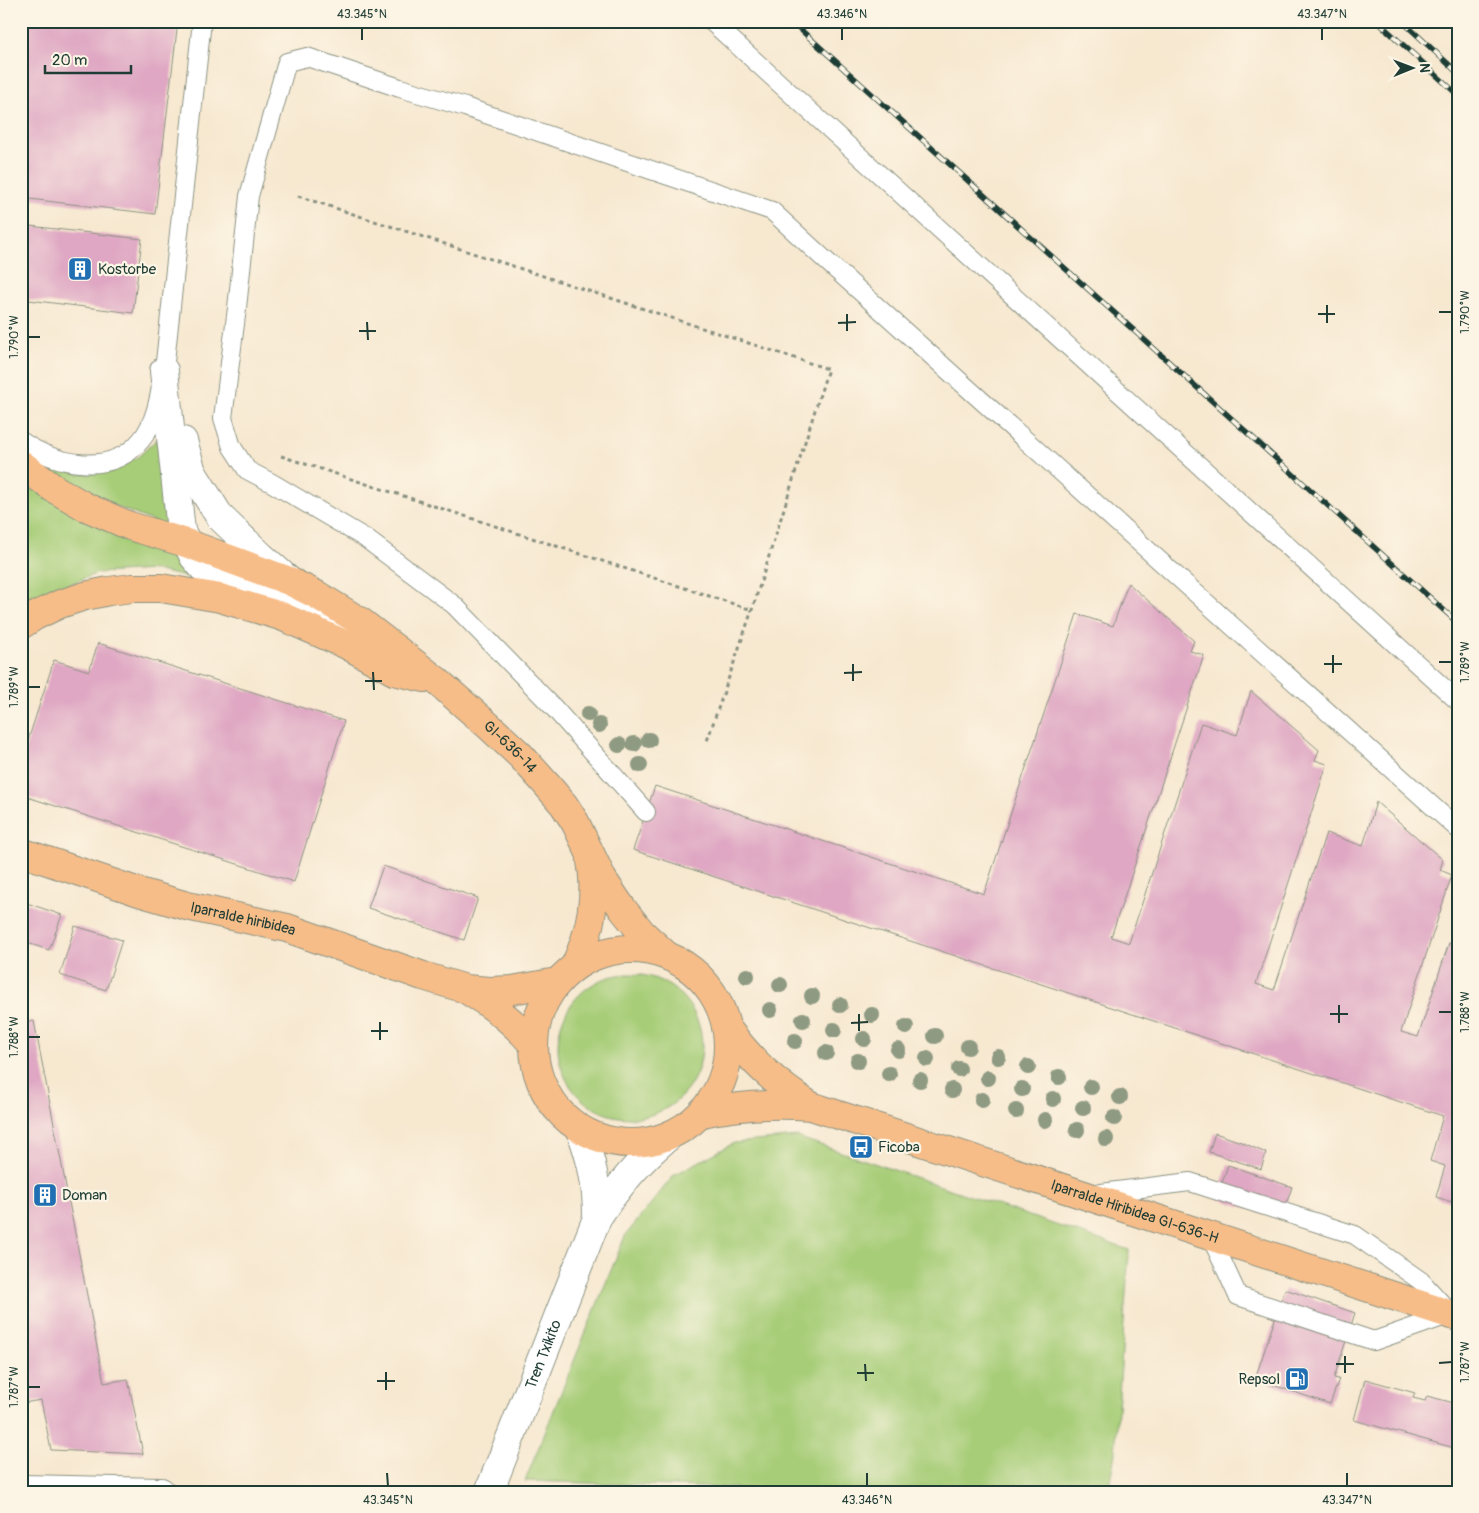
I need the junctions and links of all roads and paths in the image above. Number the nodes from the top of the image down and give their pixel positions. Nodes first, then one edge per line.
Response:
1 (202, 21) edge
2 (711, 21) edge
3 (298, 196) dead end
4 (164, 371) junction
5 (21, 441) edge
6 (281, 456) dead end
7 (21, 464) edge
8 (186, 543) junction
9 (289, 580) junction
10 (752, 610) junction
11 (21, 625) edge
12 (428, 678) junction
13 (1458, 701) edge
14 (707, 741) dead end
15 (646, 812) dead end
16 (1458, 829) edge
17 (589, 850) junction
18 (21, 852) edge
19 (666, 955) junction
20 (566, 974) junction
21 (466, 989) junction
22 (726, 1027) junction
23 (533, 1044) junction
24 (811, 1106) junction
25 (702, 1113) junction
26 (580, 1129) junction
27 (669, 1136) junction
28 (1088, 1195) junction
29 (597, 1218) junction
30 (1210, 1235) junction
31 (1454, 1316) edge
32 (22, 1487) edge
33 (161, 1492) edge
34 (489, 1492) edge

1 - 4 lane
2 - 13 lane
3 - 10 path
4 - 5 lane
4 - 8 street
4 - 9 street
6 - 10 path
7 - 8 main road, GI-636-14
8 - 9 main road, GI-636-14
8 - 12 street
9 - 12 main road, GI-636-14
10 - 14 path
11 - 12 main road
12 - 17 main road, GI-636-14
15 - 16 lane
17 - 19 main road, GI-636-14
17 - 20 main road, GI-636-14
18 - 21 main road, Iparralde hiribidea
19 - 20 main road
19 - 22 main road
20 - 21 main road, Iparralde hiribidea
20 - 23 main road, GI-636-14
21 - 23 main road, Iparralde hiribidea
22 - 24 main road, Iparralde Hiribidea GI-636-H
22 - 25 main road
23 - 26 main road, GI-636-14
24 - 25 main road, Iparralde Hiribidea GI-636-H
24 - 28 main road, Iparralde Hiribidea GI-636-H
25 - 27 main road, GI-636-14
26 - 27 main road, GI-636-14
26 - 29 street, Tren Txikito
27 - 29 street, Tren Txikito
28 - 30 main road, Iparralde Hiribidea GI-636-H
28 - 31 lane
29 - 34 street, Tren Txikito
30 - 31 main road, Iparralde Hiribidea GI-636-H
30 - 31 lane
32 - 33 street

